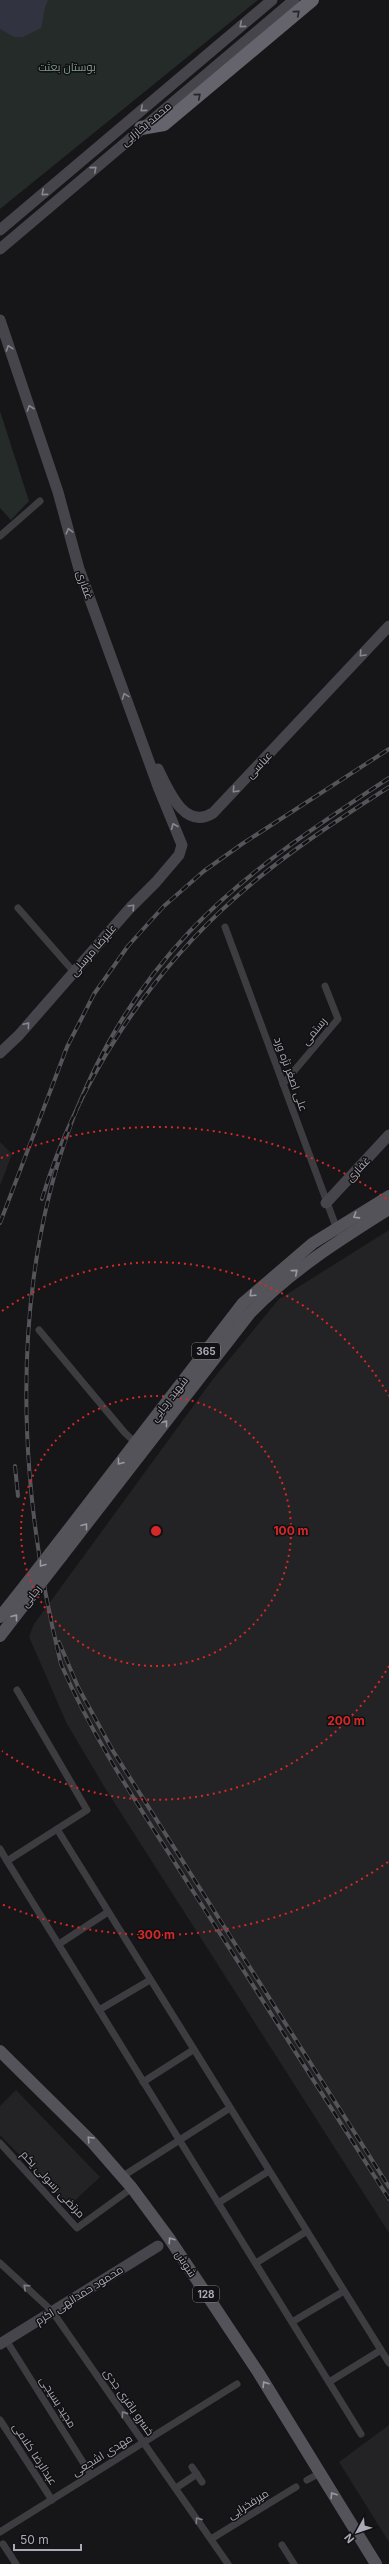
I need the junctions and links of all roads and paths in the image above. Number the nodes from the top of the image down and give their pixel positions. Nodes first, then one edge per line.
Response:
1 (272, 0) edge
2 (294, 0) edge
3 (312, 0) edge
4 (141, 128) junction
5 (0, 230) edge
6 (0, 249) edge
7 (0, 320) edge
8 (40, 501) dead end
9 (0, 536) edge
10 (389, 626) edge
11 (139, 732) junction
12 (182, 845) joint
13 (18, 908) dead end
14 (225, 927) dead end
15 (74, 972) junction
16 (325, 986) dead end
17 (0, 1053) edge
18 (283, 1084) junction
19 (389, 1135) edge
20 (389, 1196) edge
21 (326, 1203) junction
22 (389, 1210) edge
23 (339, 1234) junction
24 (39, 1330) dead end
25 (136, 1443) junction
26 (58, 1544) joint
27 (61, 1557) joint
28 (0, 1617) edge
29 (0, 1636) edge
30 (16, 1690) dead end
31 (57, 1829) junction
32 (0, 1849) edge
33 (7, 1860) junction
34 (108, 1912) junction
35 (59, 1944) junction
36 (150, 1980) junction
37 (99, 2010) junction
38 (193, 2050) junction
39 (0, 2051) edge
40 (143, 2082) junction
41 (230, 2108) junction
42 (179, 2139) junction
43 (0, 2143) edge
44 (269, 2171) junction
45 (123, 2176) junction
46 (132, 2188) junction
47 (218, 2203) junction
48 (307, 2231) junction
49 (158, 2246) dead end
50 (0, 2263) edge
51 (256, 2263) junction
52 (344, 2291) junction
53 (52, 2311) junction
54 (292, 2322) junction
55 (3, 2342) edge
56 (380, 2350) junction
57 (389, 2363) edge
58 (329, 2382) junction
59 (237, 2384) dead end
60 (0, 2420) edge
61 (361, 2434) dead end
62 (144, 2442) junction
63 (192, 2467) dead end
64 (320, 2473) junction
65 (196, 2474) junction
66 (91, 2475) junction
67 (307, 2480) dead end
68 (202, 2482) dead end
69 (296, 2487) dead end
70 (176, 2488) junction
71 (52, 2500) junction
72 (0, 2532) edge
73 (211, 2539) junction
74 (3, 2544) dead end
75 (282, 2545) dead end
76 (16, 2564) edge
77 (228, 2564) edge
78 (294, 2564) edge
79 (376, 2564) edge

1 -> 5 street, محمد بخارایی
2 - 4 street, محمد بخارایی
4 -> 3 highway
6 -> 4 street, محمد بخارایی
11 -> 7 street, غفاری
8 - 9 street
10 -> 11 street, عباسی
12 -> 11 street, غفاری
15 -> 12 street, علیرضا مرسلی
13 - 15 street
14 - 18 street, علی اصغر نژه ورد
17 -> 15 street, علیرضا مرسلی
16 - 18 street, رستمی
18 - 21 street, علی اصغر نژه ورد
19 - 21 street, غفاری
20 -> 23 main road, شهید رجایی / 365
21 - 23 street, علی اصغر نژه ورد
22 - 23 main road, شهید رجایی / 365
23 -> 25 main road, شهید رجایی / 365
27 -> 23 main road, شهید رجایی / 365
24 - 25 street
25 -> 26 main road, شهید رجایی / 365
26 -> 28 main road, رجایی / 365, bridge
29 -> 27 main road, رجایی / 365, bridge
30 - 31 street
31 - 33 street
31 - 34 street
32 - 33 street
33 - 35 street
34 - 35 street
34 - 36 street
35 - 37 street
36 - 37 street
36 - 38 street
37 - 40 street
38 - 40 street
38 - 41 street
45 -> 39 main road, شوش / 128
40 - 42 street
41 - 42 street
41 - 44 street
42 - 45 street
42 - 47 street
43 - 46 street, مرتضی رسولی یکم
44 - 47 street
44 - 48 street
45 - 46 main road, شوش / 128
64 -> 46 main road, شوش / 128
47 - 51 street
48 - 51 street
48 - 52 street
49 - 53 street, محمود حمدالهی اکرم
53 -> 50 street, خسرو باقری جدی
51 - 54 street
52 - 54 street
52 - 56 street
53 - 55 street, محمود حمدالهی اکرم
62 -> 53 street, خسرو باقری جدی
54 - 58 street
55 - 66 street, مجید بسیجی
56 - 57 street
56 - 58 street
58 - 61 street
59 - 62 street, مهدی اشجعی
60 - 71 street, عبدالرضا کلامی
62 - 66 street, مهدی اشجعی
62 - 70 street, خسرو باقری جدی
63 - 65 street
64 - 67 street
79 -> 64 main road, شوش / 128
65 - 68 street
65 - 70 street
66 - 71 street, مهدی اشجعی
69 - 73 street, میرفخرایی
73 -> 70 street, خسرو باقری جدی
71 - 72 street, مهدی اشجعی
73 - 77 street, خسرو باقری جدی
74 - 76 street
75 - 78 street

